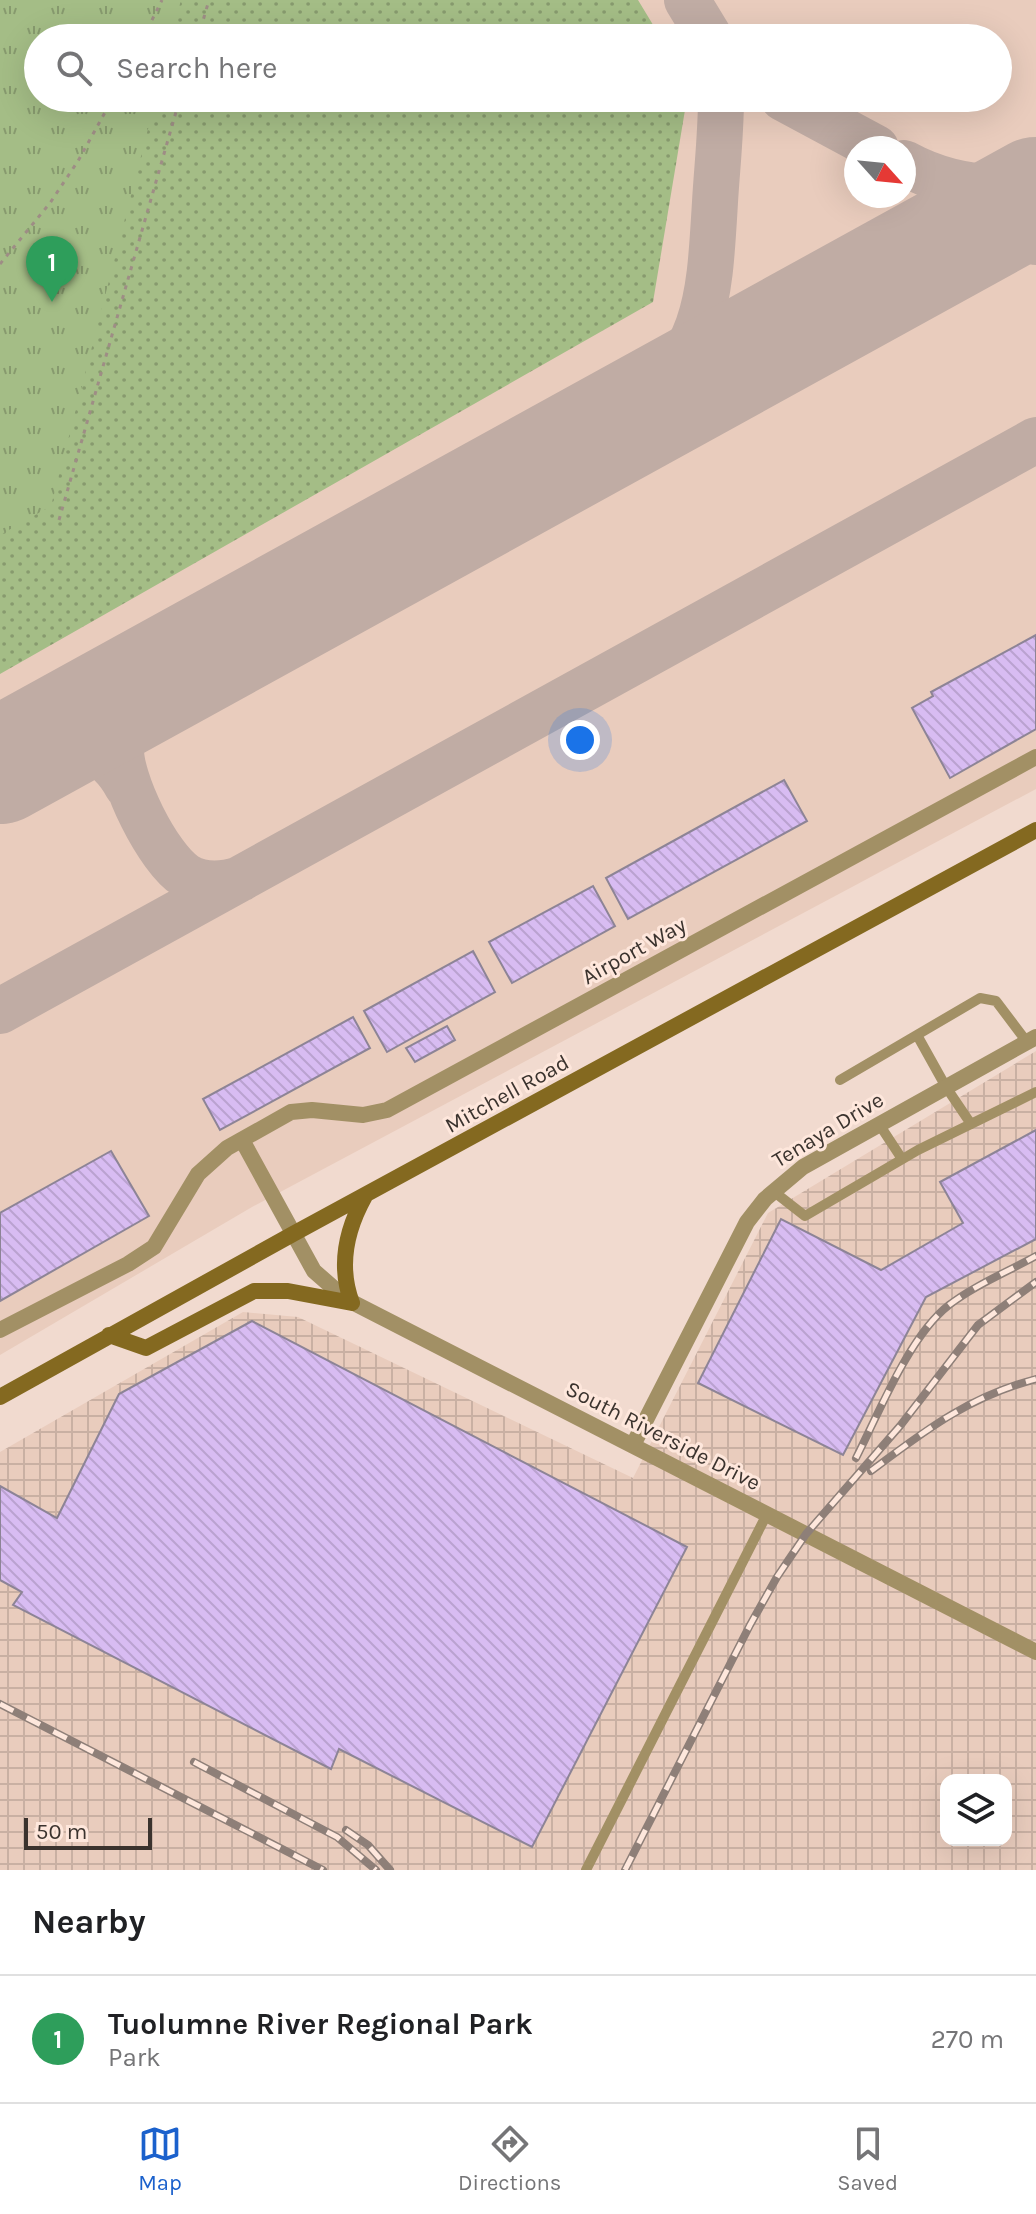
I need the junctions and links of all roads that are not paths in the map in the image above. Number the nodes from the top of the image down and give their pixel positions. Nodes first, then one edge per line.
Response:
1 (1036, 757) edge
2 (1036, 830) edge
3 (917, 1035) junction
4 (1031, 1040) edge
5 (840, 1080) dead end
6 (946, 1087) junction
7 (1036, 1092) edge
8 (879, 1124) junction
9 (971, 1124) junction
10 (242, 1140) junction
11 (902, 1159) junction
12 (773, 1191) junction
13 (365, 1196) junction
14 (293, 1234) junction
15 (352, 1303) junction
16 (0, 1330) edge
17 (109, 1335) junction
18 (0, 1397) edge
19 (633, 1445) junction
20 (767, 1514) junction
21 (1036, 1652) edge
22 (586, 1870) edge

1 - 10 street, Airport Way
2 - 13 main road, Mitchell Road
3 - 4 lane
3 - 5 lane
3 - 6 lane
4 - 6 street, Tenaya Drive
6 - 8 street, Tenaya Drive
6 - 9 lane
7 - 9 lane
8 - 11 lane
8 - 12 street, Tenaya Drive
9 - 11 lane
10 - 14 street
10 - 16 street, Airport Way
11 - 12 lane
12 - 19 street, Tenaya Drive
13 - 14 main road, Mitchell Road
13 - 15 main road
14 - 15 street, South Riverside Drive
14 - 17 main road, Mitchell Road
15 - 17 main road
15 - 19 street, South Riverside Drive
17 - 18 main road, Mitchell Road
19 - 20 street, South Riverside Drive
20 - 21 street, South Riverside Drive
20 - 22 lane

